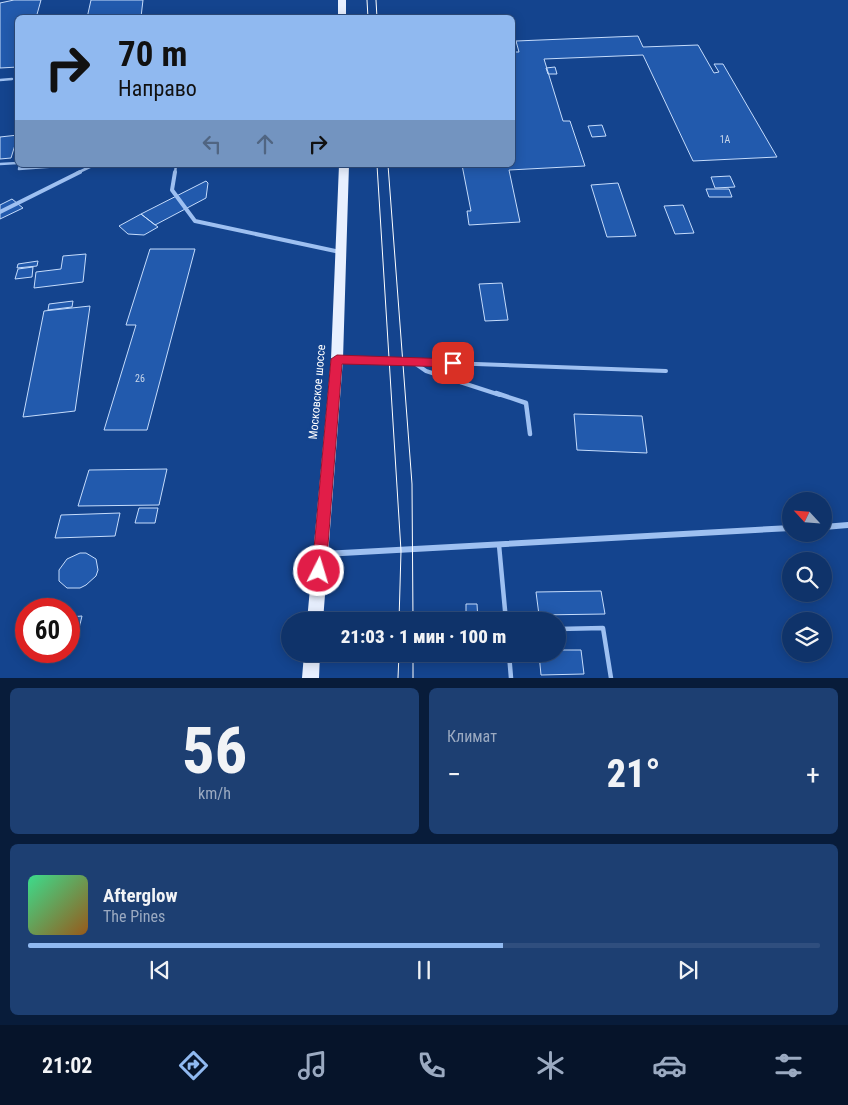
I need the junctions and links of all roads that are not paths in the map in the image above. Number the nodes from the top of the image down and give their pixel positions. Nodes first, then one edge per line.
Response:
1 (342, 0) edge
2 (342, 15) edge
3 (12, 79) dead end
4 (0, 80) edge
5 (0, 164) edge
6 (15, 164) edge
7 (18, 167) edge
8 (46, 167) edge
9 (90, 167) edge
10 (176, 167) edge
11 (344, 167) edge
12 (0, 212) edge
13 (341, 252) junction
14 (337, 359) junction
15 (414, 362) junction
16 (666, 371) dead end
17 (530, 434) dead end
18 (848, 525) edge
19 (832, 526) edge
20 (782, 529) edge
21 (499, 545) junction
22 (320, 554) junction
23 (316, 612) edge
24 (505, 612) edge
25 (566, 629) edge
26 (311, 662) edge
27 (510, 662) edge
28 (310, 678) edge
29 (511, 678) edge
30 (611, 678) edge

1 - 2 main road
3 - 4 lane
5 - 6 lane
7 - 8 lane
9 - 12 lane
10 - 13 lane
11 - 13 main road, Московское шоссе
13 - 14 main road, Московское шоссе
14 - 15 lane
14 - 22 main road, Московское шоссе
15 - 16 lane
15 - 17 lane
18 - 19 street
20 - 21 street
21 - 22 street
21 - 24 lane
22 - 23 main road, Московское шоссе
25 - 30 lane
26 - 28 main road
27 - 29 lane

